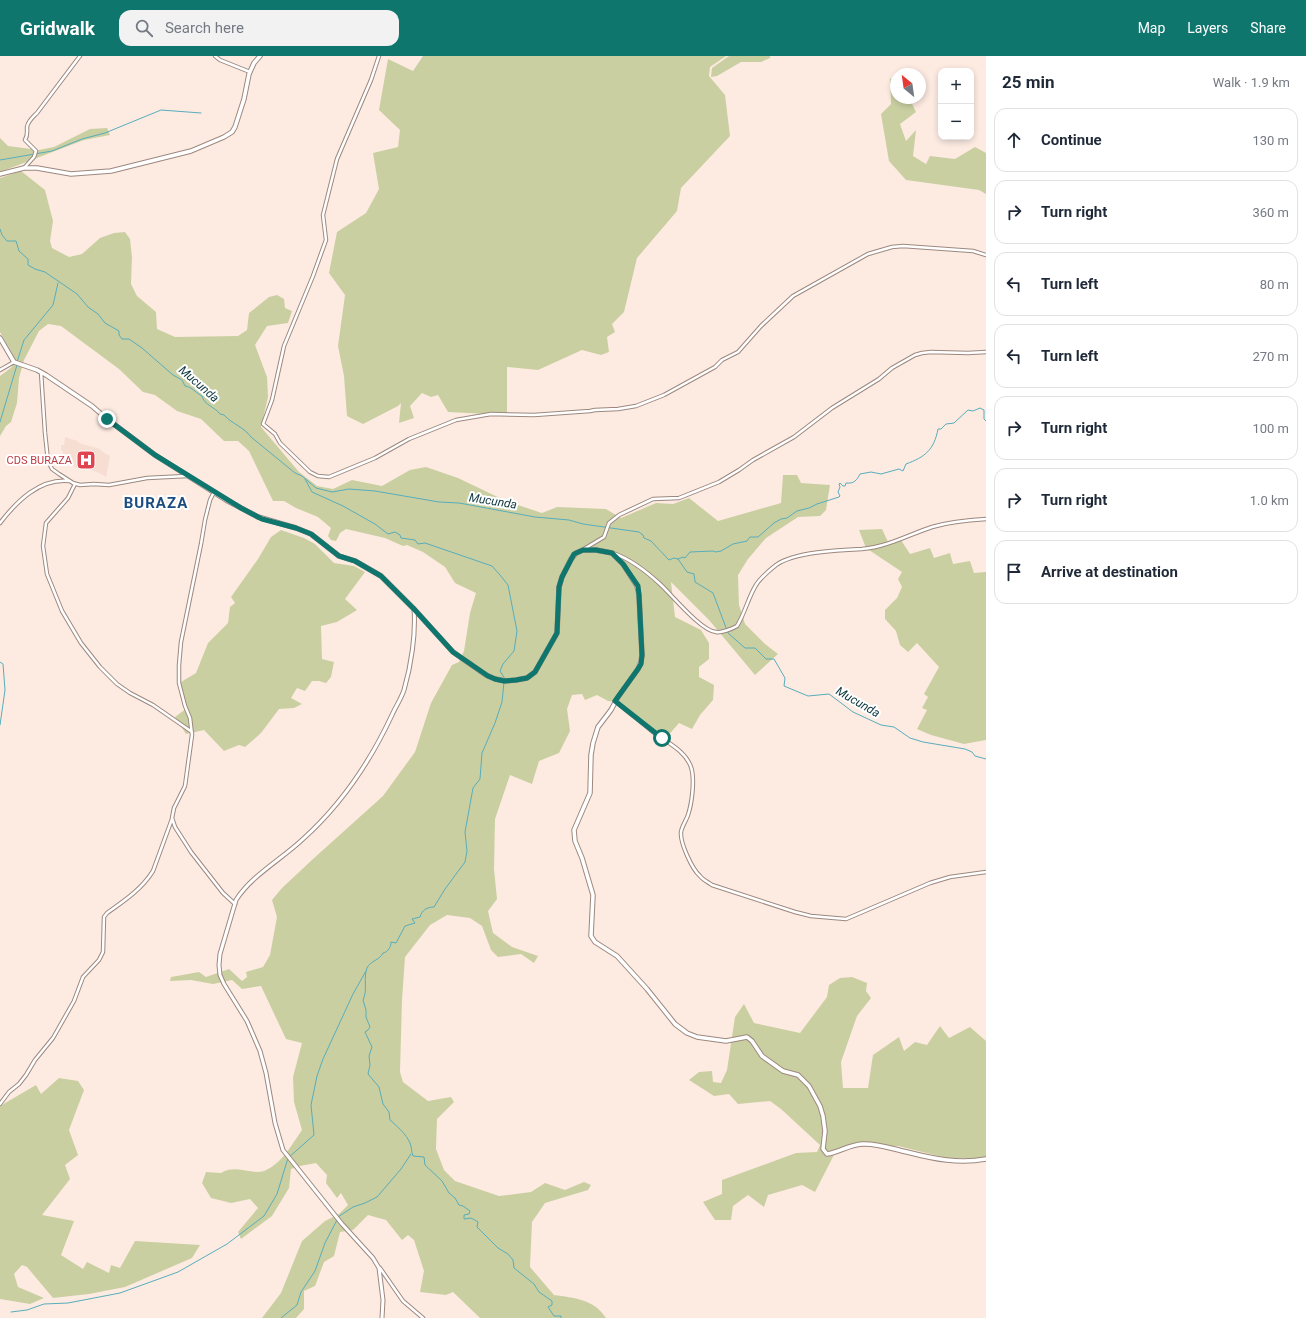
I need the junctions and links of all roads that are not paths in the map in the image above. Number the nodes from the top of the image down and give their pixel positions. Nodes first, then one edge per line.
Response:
1 (80, 56) edge
2 (215, 56) edge
3 (260, 56) edge
4 (379, 56) edge
5 (250, 72) junction
6 (24, 168) junction
7 (0, 174) edge
8 (986, 255) edge
9 (0, 338) edge
10 (986, 352) edge
11 (14, 362) junction
12 (0, 370) edge
13 (41, 371) junction
14 (188, 476) junction
15 (70, 481) junction
16 (75, 484) junction
17 (214, 492) junction
18 (986, 519) edge
19 (0, 523) edge
20 (583, 550) junction
21 (612, 553) junction
22 (414, 609) junction
23 (615, 701) junction
24 (192, 732) junction
25 (172, 818) junction
26 (986, 872) edge
27 (235, 904) junction
28 (0, 1104) edge
29 (986, 1159) edge
30 (379, 1268) junction
31 (382, 1318) edge
32 (423, 1318) edge

1 - 6 street
2 - 5 street
3 - 5 main road
4 - 8 street
5 - 6 main road
6 - 7 main road
9 - 11 main road
10 - 20 street
11 - 12 street
11 - 13 main road
13 - 14 main road
13 - 15 street
14 - 16 street
14 - 17 main road
15 - 16 street
15 - 19 street
16 - 24 street
17 - 22 main road
17 - 24 street
18 - 21 street
20 - 21 main road
20 - 22 main road
21 - 23 main road
22 - 27 street
23 - 26 street
23 - 29 main road
24 - 25 street
25 - 27 street
25 - 28 street
27 - 30 street
30 - 31 street
30 - 32 street

